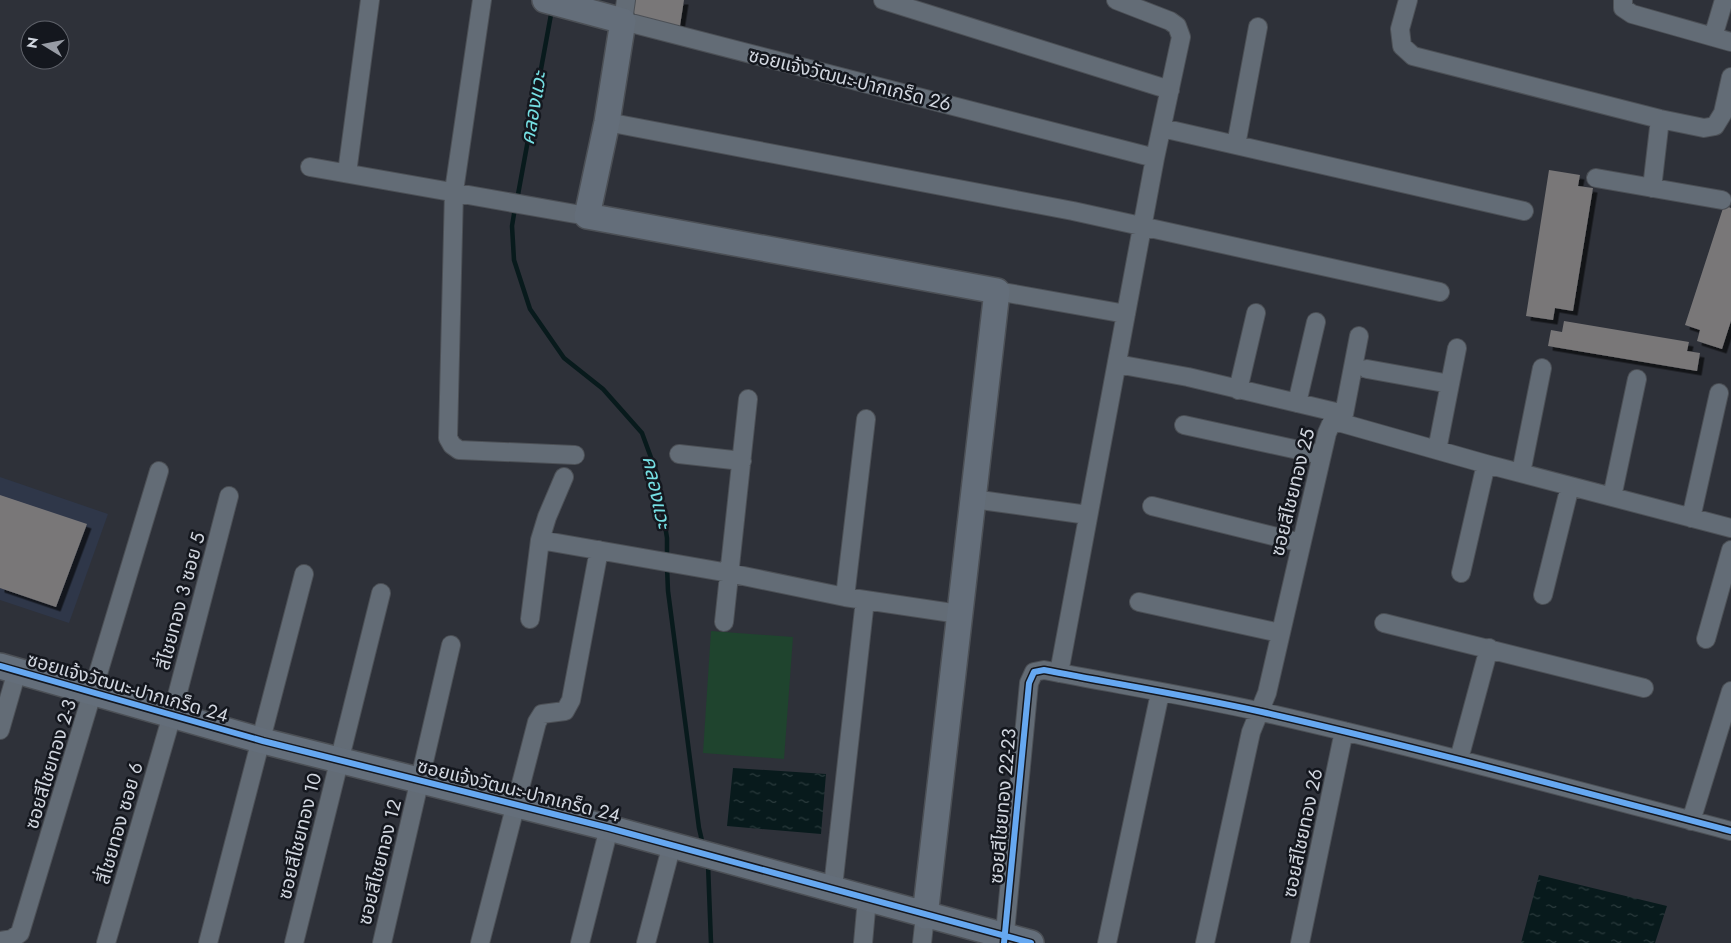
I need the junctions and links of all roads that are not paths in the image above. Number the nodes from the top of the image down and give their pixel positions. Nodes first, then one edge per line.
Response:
1 (370, 0) edge
2 (482, 0) edge
3 (883, 0) edge
4 (1116, 0) edge
5 (1408, 0) edge
6 (1623, 0) edge
7 (1724, 0) edge
8 (552, 2) edge
9 (625, 10) edge
10 (1258, 27) dead end
11 (1713, 37) junction
12 (1731, 42) edge
13 (1731, 77) edge
14 (1170, 90) junction
15 (1660, 119) junction
16 (607, 122) junction
17 (1162, 128) junction
18 (1236, 145) junction
19 (1156, 158) junction
20 (310, 167) dead end
21 (347, 173) junction
22 (1596, 178) dead end
23 (1652, 188) junction
24 (454, 191) junction
25 (1722, 200) dead end
26 (1524, 211) dead end
27 (588, 216) junction
28 (1142, 227) junction
29 (997, 291) junction
30 (1440, 292) dead end
31 (1256, 313) dead end
32 (1126, 314) junction
33 (1316, 322) dead end
34 (1359, 336) dead end
35 (1457, 348) dead end
36 (1117, 364) junction
37 (1542, 368) dead end
38 (1367, 369) dead end
39 (1637, 379) dead end
40 (1450, 384) junction
41 (1238, 390) junction
42 (1719, 393) dead end
43 (748, 399) dead end
44 (1297, 403) junction
45 (866, 419) dead end
46 (1184, 425) dead end
47 (1437, 450) junction
48 (679, 454) dead end
49 (575, 455) dead end
50 (1321, 455) junction
51 (742, 462) junction
52 (1486, 464) junction
53 (159, 471) dead end
54 (1521, 473) junction
55 (564, 477) dead end
56 (1570, 486) junction
57 (229, 496) dead end
58 (1612, 497) junction
59 (973, 499) junction
60 (1152, 506) dead end
61 (1088, 515) junction
62 (1691, 518) junction
63 (1731, 528) edge
64 (540, 540) junction
65 (1301, 542) junction
66 (599, 550) junction
67 (1731, 550) edge
68 (729, 573) junction
69 (1461, 573) dead end
70 (304, 574) dead end
71 (381, 593) dead end
72 (1542, 595) dead end
73 (845, 597) junction
74 (865, 600) junction
75 (1139, 602) dead end
76 (959, 614) junction
77 (530, 619) dead end
78 (724, 622) dead end
79 (1384, 623) dead end
80 (1280, 632) junction
81 (1706, 639) dead end
82 (451, 645) dead end
83 (1488, 648) junction
84 (9, 668) edge
85 (1059, 673) junction
86 (1644, 688) dead end
87 (1731, 691) edge
88 (94, 692) junction
89 (1160, 693) junction
90 (1260, 712) junction
91 (172, 716) junction
92 (0, 730) edge
93 (1344, 731) junction
94 (263, 741) junction
95 (1459, 759) junction
96 (340, 760) junction
97 (421, 780) junction
98 (518, 804) junction
99 (1691, 821) junction
100 (609, 828) junction
101 (1731, 832) edge
102 (672, 844) junction
103 (833, 887) junction
104 (867, 898) junction
105 (925, 916) junction
106 (1004, 939) edge
107 (0, 941) edge
108 (106, 943) edge
109 (208, 943) edge
110 (294, 943) edge
111 (382, 943) edge
112 (480, 943) edge
113 (580, 943) edge
114 (646, 943) edge
115 (863, 943) edge
116 (922, 943) edge
117 (1031, 943) edge
118 (1107, 943) edge
119 (1204, 943) edge
120 (1300, 943) edge

1 - 21 street
2 - 24 street
3 - 14 street
4 - 14 street
5 - 15 street
6 - 11 street
7 - 11 street
8 - 9 street, ซอยแจ้งวัฒนะ-ปากเกร็ด 26
9 - 16 street
9 - 19 street, ซอยแจ้งวัฒนะ-ปากเกร็ด 26
10 - 18 street
11 - 12 street
13 - 15 street
14 - 17 street
15 - 23 street
16 - 27 street
16 - 28 street
17 - 18 street
17 - 19 street
18 - 26 street
19 - 28 street
20 - 21 street
21 - 24 street
22 - 23 street
23 - 25 street
24 - 27 street
24 - 49 street
27 - 29 street
28 - 30 street
28 - 32 street
29 - 32 street
29 - 59 street
31 - 41 street
32 - 36 street
33 - 44 street
34 - 44 street
35 - 40 street
36 - 41 street
36 - 61 street
37 - 54 street
38 - 40 street
39 - 58 street
40 - 47 street
41 - 44 street
42 - 62 street
43 - 51 street
45 - 73 street
46 - 50 street
47 - 50 street, ซอยสีไชยทอง 25
47 - 52 street, ซอยสีไชยทอง 25
48 - 51 street
50 - 65 street, ซอยสีไชยทอง 25
51 - 68 street
52 - 54 street, ซอยสีไชยทอง 25
52 - 69 street
53 - 88 street, ซอยสีไชยทอง 2-3
54 - 56 street, ซอยสีไชยทอง 25
55 - 64 street
56 - 58 street, ซอยสีไชยทอง 25
56 - 72 street
57 - 91 street, สี่ไชยทอง 3 ซอย 5
58 - 62 street, ซอยสีไชยทอง 25
59 - 61 street
59 - 76 street
60 - 65 street
61 - 85 street
62 - 63 street, ซอยสีไชยทอง 25
64 - 66 street
64 - 77 street
65 - 80 street, ซอยสีไชยทอง 25
66 - 68 street
66 - 98 street
67 - 81 street
68 - 73 street
68 - 78 street
70 - 94 street
71 - 96 street, ซอยสีไชยทอง 10
73 - 74 street
74 - 76 street
74 - 103 street
75 - 80 street
76 - 105 street
79 - 83 street
80 - 90 street, ซอยสีไชยทอง 25
82 - 97 street, ซอยสีไชยทอง 12
83 - 86 street
83 - 95 street
84 - 88 street, ซอยแจ้งวัฒนะ-ปากเกร็ด 24
84 - 92 street
85 - 89 street
85 - 106 street, ซอยสีไชยทอง 22-23
87 - 99 street
88 - 91 street, ซอยแจ้งวัฒนะ-ปากเกร็ด 24
88 - 107 street, ซอยสีไชยทอง 2-3
89 - 90 street
89 - 118 street
90 - 93 street
90 - 119 street, ซอยสีไชยทอง 25
91 - 94 street, ซอยแจ้งวัฒนะ-ปากเกร็ด 24
91 - 108 street, สี่ไชยทอง ซอย 6
93 - 95 street
93 - 120 street, ซอยสีไชยทอง 26
94 - 96 street, ซอยแจ้งวัฒนะ-ปากเกร็ด 24
94 - 109 street
95 - 99 street
96 - 97 street, ซอยแจ้งวัฒนะ-ปากเกร็ด 24
96 - 110 street, ซอยสีไชยทอง 10
97 - 98 street, ซอยแจ้งวัฒนะ-ปากเกร็ด 24
97 - 111 street, ซอยสีไชยทอง 12
98 - 100 street, ซอยแจ้งวัฒนะ-ปากเกร็ด 24
98 - 112 street
99 - 101 street
100 - 102 street, ซอยแจ้งวัฒนะ-ปากเกร็ด 24
100 - 113 street
102 - 103 street, ซอยแจ้งวัฒนะ-ปากเกร็ด 24
102 - 114 street
103 - 104 street, ซอยแจ้งวัฒนะ-ปากเกร็ด 24
104 - 105 street, ซอยแจ้งวัฒนะ-ปากเกร็ด 24
104 - 115 street
105 - 106 street, ซอยแจ้งวัฒนะ-ปากเกร็ด 24
105 - 116 street
106 - 117 street, ซอยแจ้งวัฒนะ-ปากเกร็ด 24

